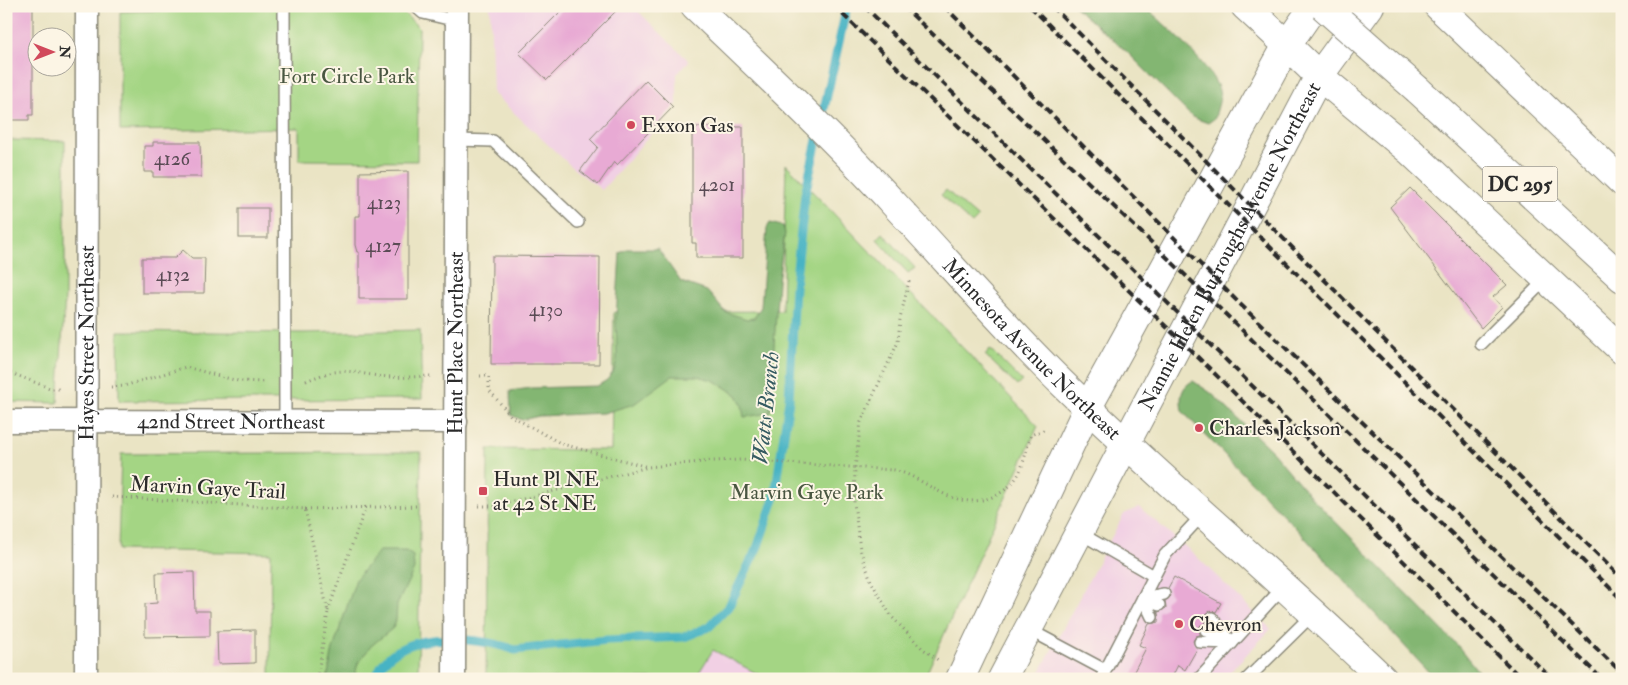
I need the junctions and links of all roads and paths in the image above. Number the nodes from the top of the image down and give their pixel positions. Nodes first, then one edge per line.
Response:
1 (87, 6) edge
2 (284, 6) edge
3 (415, 6) edge
4 (695, 6) edge
5 (1245, 6) edge
6 (1314, 6) edge
7 (1323, 6) edge
8 (1370, 6) edge
9 (1438, 6) edge
10 (457, 14) edge
11 (1287, 45) junction
12 (1319, 76) junction
13 (457, 140) junction
14 (1622, 182) edge
15 (578, 222) dead end
16 (1622, 278) edge
17 (1546, 279) junction
18 (909, 281) dead end
19 (1481, 344) dead end
20 (1622, 350) edge
21 (6, 371) edge
22 (472, 375) dead end
23 (436, 376) dead end
24 (285, 384) junction
25 (86, 388) junction
26 (1088, 407) junction
27 (6, 421) edge
28 (86, 421) junction
29 (285, 422) junction
30 (456, 422) junction
31 (1125, 442) junction
32 (648, 467) junction
33 (855, 468) junction
34 (86, 500) junction
35 (366, 506) junction
36 (418, 506) dead end
37 (475, 506) dead end
38 (305, 508) junction
39 (1204, 512) junction
40 (1078, 532) junction
41 (1154, 576) junction
42 (1285, 586) junction
43 (1164, 594) dead end
44 (1143, 598) junction
45 (1159, 605) dead end
46 (328, 612) junction
47 (1314, 613) junction
48 (1152, 617) dead end
49 (1212, 618) dead end
50 (1028, 629) junction
51 (1206, 630) dead end
52 (1200, 642) dead end
53 (1232, 643) junction
54 (938, 660) dead end
55 (1103, 674) edge
56 (86, 679) edge
57 (317, 679) edge
58 (454, 679) edge
59 (960, 679) edge
60 (1002, 679) edge
61 (1199, 679) edge
62 (1247, 679) edge
63 (1383, 679) edge

1 - 25 street, Hayes Street Northeast
2 - 24 lane
3 - 10 lane
4 - 26 main road, Minnesota Avenue Northeast
5 - 11 main road
6 - 11 main road, Nannie Helen Burroughs Avenue Northeast
7 - 16 main road, DC 295, bridge
8 - 12 main road, Nannie Helen Burroughs Avenue Northeast
9 - 14 main road
10 - 13 street, Hunt Place Northeast
11 - 12 main road
11 - 26 main road, Nannie Helen Burroughs Avenue Northeast
12 - 17 main road
12 - 31 main road, Nannie Helen Burroughs Avenue Northeast
13 - 15 lane
13 - 30 street, Hunt Place Northeast
17 - 19 lane
17 - 20 main road
18 - 33 path
21 - 25 path
22 - 32 path
23 - 24 path
24 - 25 path
24 - 29 lane
25 - 28 street, Hayes Street Northeast
26 - 31 main road, Minnesota Avenue Northeast
26 - 33 path
26 - 59 main road, Nannie Helen Burroughs Avenue Northeast
27 - 28 street, 42nd Street Northeast
28 - 29 street, 42nd Street Northeast
28 - 34 street, Hayes Street Northeast
29 - 30 street, 42nd Street Northeast
30 - 58 street, Hunt Place Northeast
31 - 39 main road, Minnesota Avenue Northeast
31 - 40 main road, Nannie Helen Burroughs Avenue Northeast
32 - 33 path
32 - 37 path
33 - 54 path
34 - 38 path, Marvin Gaye Trail
34 - 56 street, Hayes Street Northeast
35 - 36 path
35 - 38 path
35 - 46 path
38 - 46 path, Marvin Gaye Trail
39 - 41 lane
39 - 42 main road, Minnesota Avenue Northeast
40 - 41 lane
40 - 50 main road, Nannie Helen Burroughs Avenue Northeast
41 - 44 lane
42 - 47 main road, Minnesota Avenue Northeast
42 - 53 lane
43 - 44 lane
44 - 45 lane
44 - 48 lane
44 - 55 lane
46 - 57 path, Marvin Gaye Trail
47 - 62 lane
47 - 63 main road, Minnesota Avenue Northeast
49 - 53 lane
50 - 55 lane
50 - 60 main road, Nannie Helen Burroughs Avenue Northeast
51 - 53 lane
52 - 53 lane
53 - 61 lane

